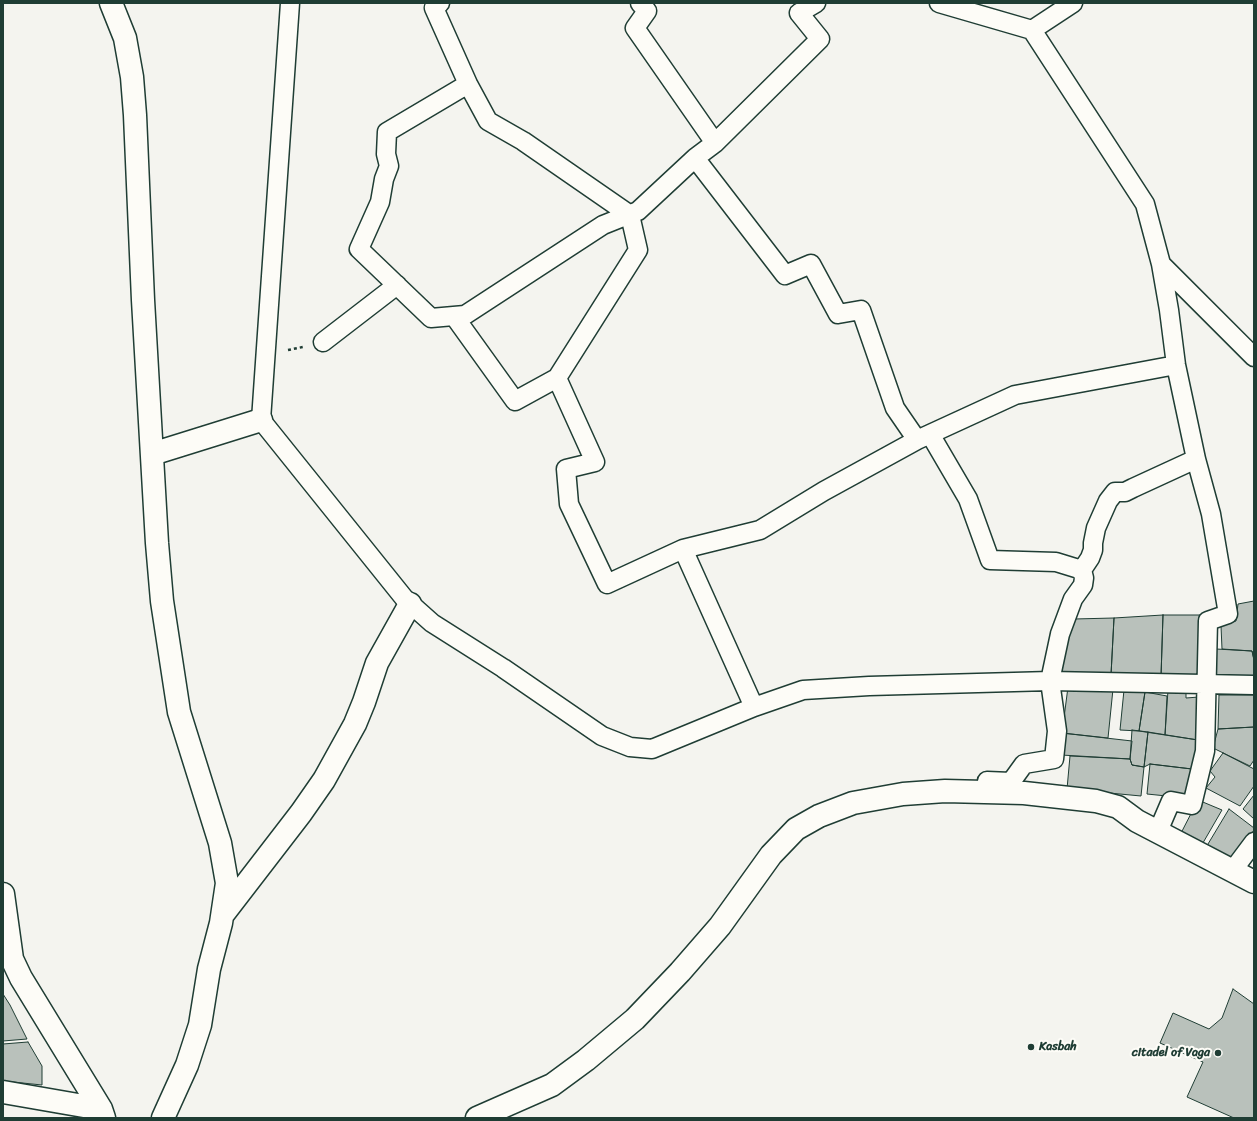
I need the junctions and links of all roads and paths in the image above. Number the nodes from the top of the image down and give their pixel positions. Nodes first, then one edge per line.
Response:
1 (111, 3) edge
2 (290, 3) edge
3 (440, 3) edge
4 (640, 3) edge
5 (816, 3) edge
6 (939, 3) edge
7 (1073, 3) edge
8 (1032, 30) junction
9 (468, 84) junction
10 (715, 143) junction
11 (695, 158) junction
12 (630, 215) junction
13 (1161, 264) junction
14 (396, 285) junction
15 (454, 316) junction
16 (323, 342) joint
17 (266, 355) junction
18 (1254, 357) edge
19 (1176, 365) junction
20 (557, 378) junction
21 (261, 420) junction
22 (923, 437) junction
23 (152, 454) junction
24 (1196, 459) junction
25 (683, 549) junction
26 (1082, 570) junction
27 (410, 604) junction
28 (1050, 681) junction
29 (1206, 684) junction
30 (1254, 685) edge
31 (754, 707) junction
32 (975, 792) junction
33 (1159, 833) junction
34 (1254, 842) edge
35 (1233, 870) junction
36 (1254, 882) edge
37 (3, 894) edge
38 (223, 915) junction
39 (3, 1092) edge
40 (103, 1114) edge
41 (163, 1118) edge
42 (477, 1118) edge

1 - 23 street
2 - 17 street
3 - 9 street
4 - 10 street
5 - 10 street
6 - 8 street
7 - 8 street
8 - 13 street
9 - 12 street
9 - 14 street
10 - 11 street
11 - 12 street
11 - 22 street
12 - 15 street
12 - 20 street
13 - 18 street
13 - 19 street
14 - 15 street
14 - 16 street
15 - 20 street
16 - 17 path
17 - 21 street
19 - 22 street
19 - 24 street
20 - 25 street
21 - 23 street
21 - 27 street
22 - 25 street
22 - 26 street
23 - 38 street
24 - 26 street
24 - 29 street
25 - 31 street
26 - 28 street
27 - 31 street
27 - 38 street
28 - 29 street
28 - 31 street
28 - 32 street
29 - 30 street
29 - 33 street
32 - 33 street
32 - 42 street
33 - 35 street
34 - 35 street
35 - 36 street
37 - 40 street
38 - 41 street
39 - 40 street

